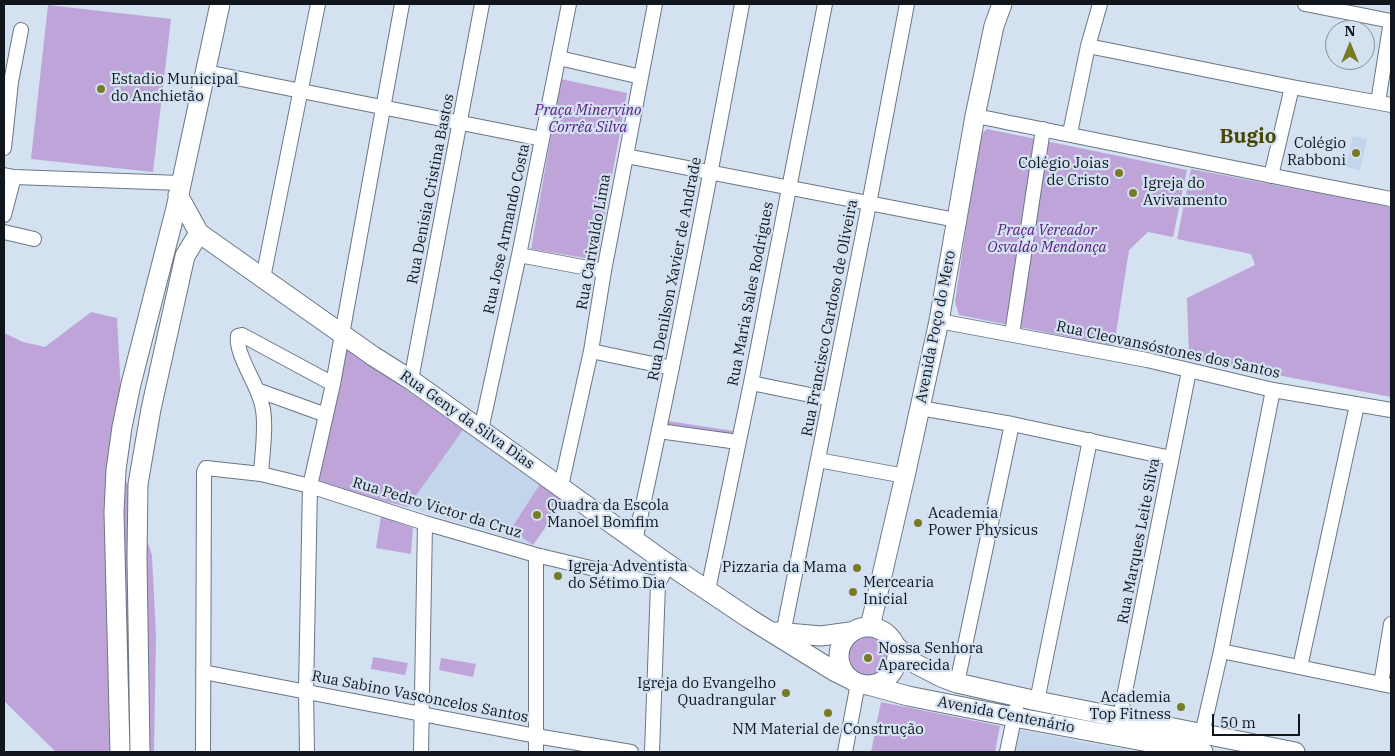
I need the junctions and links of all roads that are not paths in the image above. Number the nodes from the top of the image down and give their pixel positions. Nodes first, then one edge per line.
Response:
1 (220, 4) edge
2 (318, 4) edge
3 (402, 4) edge
4 (482, 4) edge
5 (569, 4) edge
6 (655, 4) edge
7 (742, 4) edge
8 (825, 4) edge
9 (907, 4) edge
10 (991, 4) edge
11 (1002, 4) edge
12 (1100, 4) edge
13 (1305, 4) edge
14 (1330, 6) edge
15 (1391, 21) edge
16 (994, 26) junction
17 (21, 30) dead end
18 (1088, 46) junction
19 (559, 58) junction
20 (206, 72) junction
21 (641, 77) junction
22 (7, 81) edge
23 (1292, 87) junction
24 (301, 90) junction
25 (1385, 104) edge
26 (383, 107) junction
27 (975, 116) junction
28 (460, 122) junction
29 (1044, 129) junction
30 (1070, 134) junction
31 (542, 139) junction
32 (4, 140) edge
33 (626, 156) junction
34 (711, 173) junction
35 (9, 176) edge
36 (1271, 176) junction
37 (789, 188) junction
38 (179, 189) junction
39 (1391, 199) edge
40 (869, 204) junction
41 (4, 215) edge
42 (956, 220) junction
43 (4, 232) edge
44 (199, 233) junction
45 (34, 239) dead end
46 (519, 255) junction
47 (604, 271) junction
48 (263, 278) junction
49 (939, 321) junction
50 (342, 332) junction
51 (1012, 334) junction
52 (590, 351) junction
53 (672, 368) junction
54 (1189, 370) junction
55 (411, 380) junction
56 (751, 383) junction
57 (333, 384) junction
58 (257, 390) junction
59 (1272, 390) junction
60 (830, 398) junction
61 (1357, 405) junction
62 (920, 408) junction
63 (1391, 410) edge
64 (326, 415) junction
65 (1012, 424) junction
66 (481, 430) junction
67 (660, 431) junction
68 (1090, 440) junction
69 (738, 442) junction
70 (1172, 458) junction
71 (818, 460) junction
72 (261, 474) junction
73 (905, 476) junction
74 (310, 486) junction
75 (561, 486) junction
76 (425, 523) junction
77 (635, 540) junction
78 (536, 555) junction
79 (668, 564) junction
80 (658, 584) junction
81 (708, 590) junction
82 (1391, 624) edge
83 (870, 627) junction
84 (850, 632) junction
85 (778, 634) junction
86 (896, 646) junction
87 (1221, 651) junction
88 (1300, 667) junction
89 (202, 672) junction
90 (859, 683) junction
91 (957, 683) junction
92 (1386, 685) edge
93 (306, 692) junction
94 (1018, 697) junction
95 (1037, 701) junction
96 (421, 714) junction
97 (1014, 717) junction
98 (1126, 718) junction
99 (536, 736) junction
100 (1127, 738) junction
101 (1203, 743) edge
102 (120, 752) edge
103 (140, 752) edge
104 (203, 752) edge
105 (307, 752) edge
106 (421, 752) edge
107 (536, 752) edge
108 (631, 752) edge
109 (652, 752) edge
110 (845, 752) edge
111 (1007, 752) edge
112 (1295, 752) edge

1 - 20 main road
2 - 24 street
3 - 26 street
4 - 28 street, Rua Denisia Cristina Bastos
5 - 19 street, Rua Jose Armando Costa
6 - 21 street, Rua Carivaldo Lima
7 - 34 street, Rua Denilson Xavier de Andrade
8 - 37 street, Rua Maria Sales Rodrigues
9 - 40 street, Rua Francisco Cardoso de Oliveira
10 - 16 main road, Avenida Poço do Mero
11 - 16 main road, Avenida Poço do Mero
12 - 18 street
13 - 14 street
14 - 15 street
15 - 25 street
16 - 27 main road, Avenida Poço do Mero
17 - 22 street
18 - 23 street
18 - 30 street
19 - 21 street
19 - 31 street, Rua Jose Armando Costa
20 - 24 street
20 - 38 main road
21 - 33 street, Rua Carivaldo Lima
22 - 32 street
23 - 25 street
23 - 36 street
24 - 26 street
24 - 48 street
26 - 28 street
26 - 50 street
27 - 29 street
27 - 42 main road, Avenida Poço do Mero
28 - 31 street
28 - 55 street, Rua Denisia Cristina Bastos
29 - 30 street
29 - 51 street
30 - 36 street
31 - 46 street, Rua Jose Armando Costa
33 - 34 street
33 - 47 street, Rua Carivaldo Lima
34 - 37 street
34 - 53 street, Rua Denilson Xavier de Andrade
35 - 38 street
35 - 41 street
36 - 39 street
37 - 40 street
37 - 56 street, Rua Maria Sales Rodrigues
38 - 44 main road, Rua Geny da Silva Dias
38 - 102 main road
40 - 42 street
40 - 60 street, Rua Francisco Cardoso de Oliveira
42 - 49 main road, Avenida Poço do Mero
43 - 45 street
44 - 48 main road, Rua Geny da Silva Dias
44 - 103 main road
46 - 47 street
46 - 66 street, Rua Jose Armando Costa
47 - 52 street, Rua Carivaldo Lima
48 - 50 main road, Rua Geny da Silva Dias
49 - 51 street, Rua Cleovansóstones dos Santos
49 - 62 main road, Avenida Poço do Mero
50 - 55 main road, Rua Geny da Silva Dias
50 - 57 street
51 - 54 street, Rua Cleovansóstones dos Santos
52 - 53 street
52 - 75 street, Rua Carivaldo Lima
53 - 67 street, Rua Denilson Xavier de Andrade
54 - 59 street, Rua Cleovansóstones dos Santos
54 - 70 street, Rua Marques Leite Silva
55 - 66 main road, Rua Geny da Silva Dias
56 - 60 street
56 - 69 street, Rua Maria Sales Rodrigues
57 - 58 street
57 - 64 street
58 - 64 street
58 - 72 street
59 - 61 street, Rua Cleovansóstones dos Santos
59 - 87 street
60 - 71 street, Rua Francisco Cardoso de Oliveira
61 - 63 street, Rua Cleovansóstones dos Santos
61 - 88 street
62 - 65 street
62 - 73 main road, Avenida Poço do Mero
64 - 74 street
65 - 68 street
65 - 91 street
66 - 75 main road, Rua Geny da Silva Dias
67 - 69 street
67 - 77 street, Rua Denilson Xavier de Andrade
68 - 70 street
68 - 95 street
69 - 81 street, Rua Maria Sales Rodrigues
70 - 98 street, Rua Marques Leite Silva
71 - 73 street
71 - 85 street, Rua Francisco Cardoso de Oliveira
72 - 74 street, Rua Pedro Victor da Cruz
72 - 89 street, Rua Pedro Victor da Cruz
73 - 83 main road, Avenida Poço do Mero
74 - 76 street, Rua Pedro Victor da Cruz
74 - 93 street
75 - 77 main road, Rua Geny da Silva Dias
76 - 78 street, Rua Pedro Victor da Cruz
76 - 96 street
77 - 79 main road, Rua Geny da Silva Dias
78 - 80 street, Rua Pedro Victor da Cruz
78 - 99 street
79 - 80 street
79 - 81 main road, Rua Geny da Silva Dias
80 - 109 street
81 - 85 main road, Rua Geny da Silva Dias
82 - 92 street
83 - 84 main road
83 - 86 main road
84 - 85 main road, Rua Geny da Silva Dias
84 - 90 main road
85 - 90 main road, Rua Geny da Silva Dias
86 - 90 main road
86 - 91 main road, Avenida Centenário
87 - 88 street
87 - 101 street
88 - 92 street
89 - 93 street, Rua Sabino Vasconcelos Santos
89 - 104 street
90 - 97 main road, Avenida Centenário
90 - 110 street
91 - 94 main road, Avenida Centenário
93 - 96 street, Rua Sabino Vasconcelos Santos
93 - 105 street
94 - 95 main road, Avenida Centenário
94 - 97 street
95 - 98 main road, Avenida Centenário
96 - 99 street, Rua Sabino Vasconcelos Santos
96 - 106 street
97 - 100 main road, Avenida Centenário
97 - 111 street
98 - 100 main road
98 - 101 main road, Avenida Centenário
99 - 107 street
99 - 108 street, Rua Sabino Vasconcelos Santos
100 - 101 main road, Avenida Centenário
101 - 112 main road, Avenida Centenário

